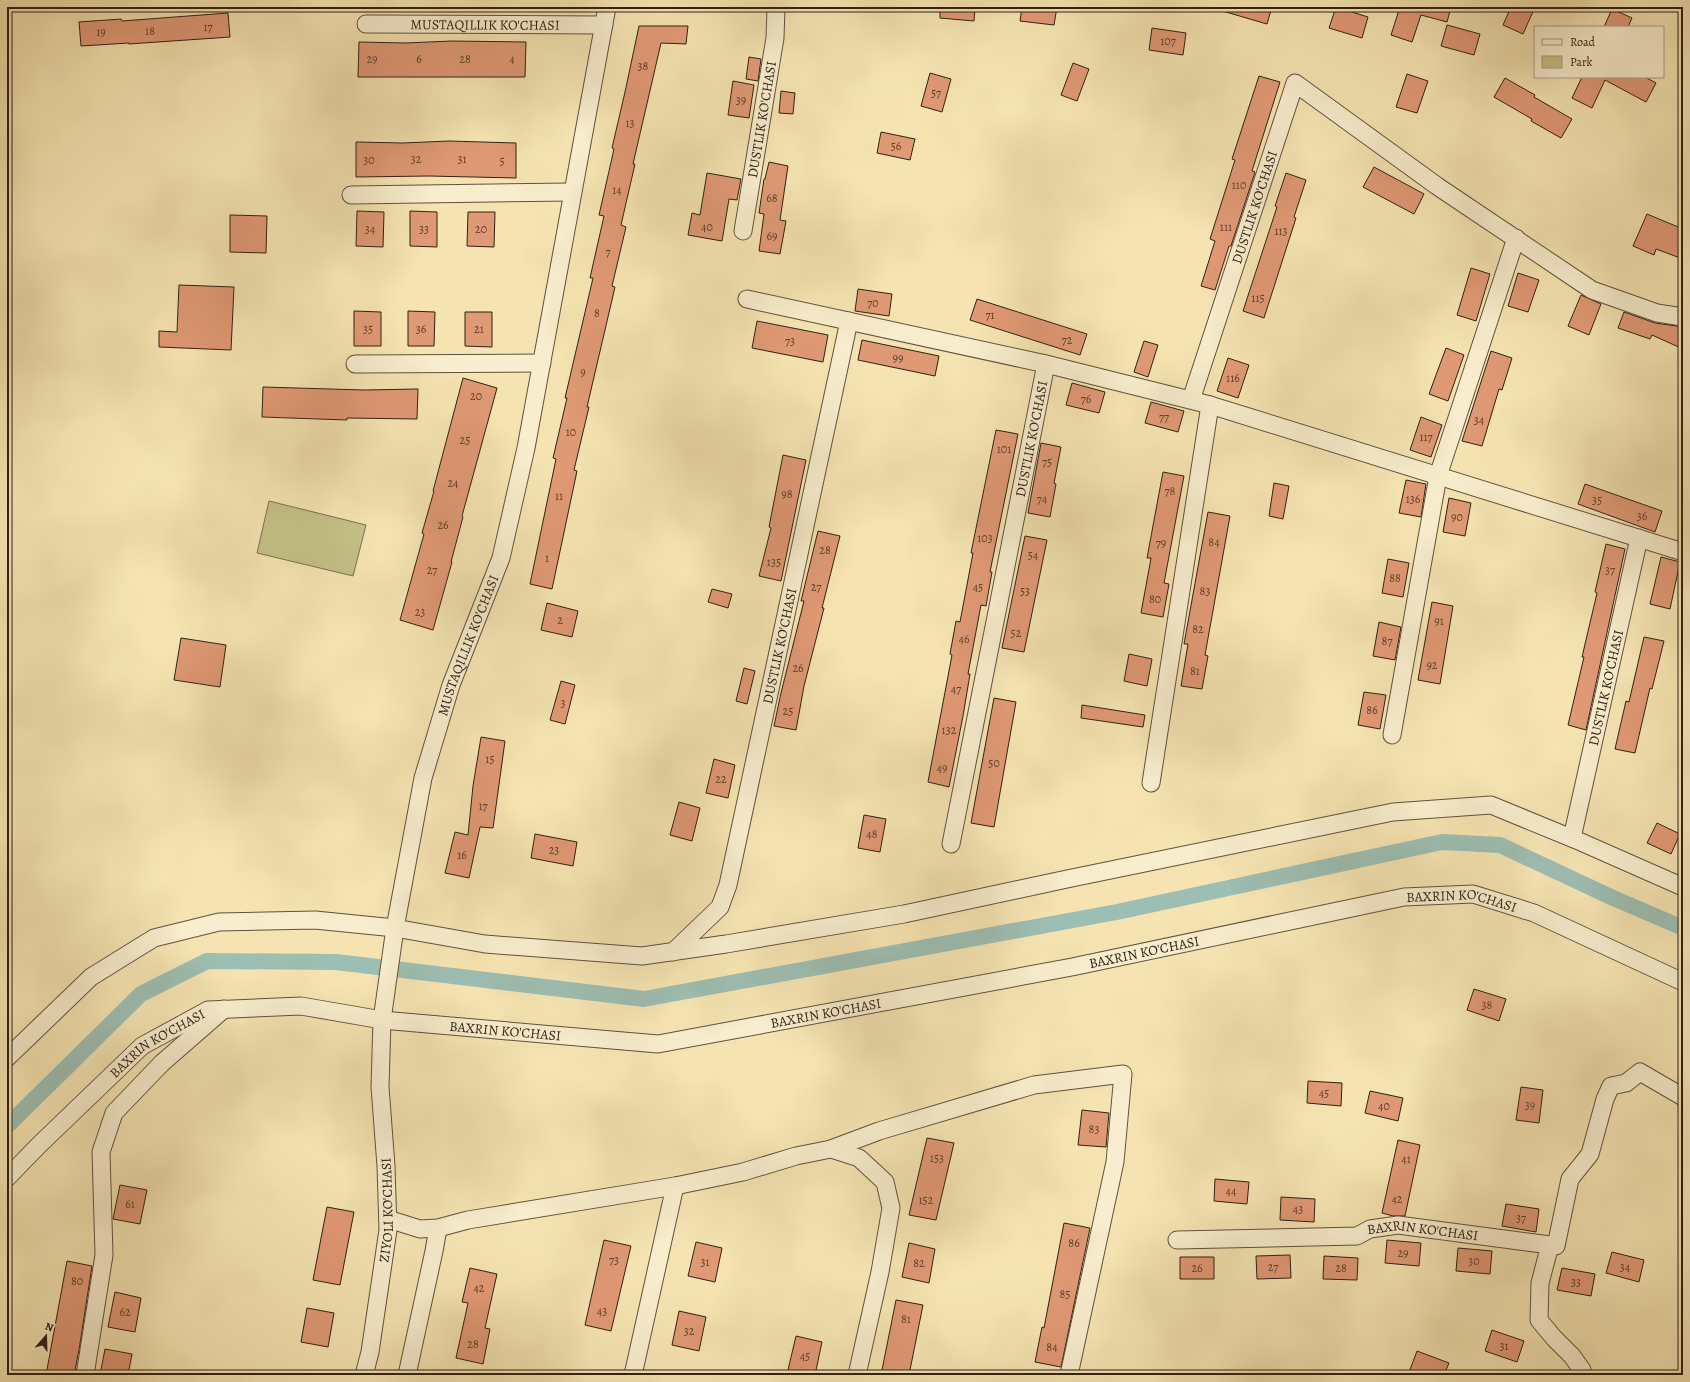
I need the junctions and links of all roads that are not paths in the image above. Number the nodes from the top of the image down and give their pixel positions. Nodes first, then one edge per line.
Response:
1 (607, 7) edge
2 (776, 7) edge
3 (366, 24) dead end
4 (604, 25) junction
5 (572, 192) junction
6 (351, 195) dead end
7 (743, 231) dead end
8 (1516, 238) junction
9 (747, 299) dead end
10 (1683, 317) edge
11 (849, 321) junction
12 (542, 363) junction
13 (355, 364) dead end
14 (1046, 364) junction
15 (1191, 400) junction
16 (1210, 405) junction
17 (1438, 476) junction
18 (1639, 538) junction
19 (1683, 552) edge
20 (1392, 735) dead end
21 (1151, 783) dead end
22 (1572, 838) junction
23 (951, 844) dead end
24 (1683, 887) edge
25 (395, 928) junction
26 (673, 952) junction
27 (1683, 982) edge
28 (224, 1009) junction
29 (382, 1020) junction
30 (7, 1058) edge
31 (1683, 1097) edge
32 (831, 1149) junction
33 (7, 1178) edge
34 (675, 1186) junction
35 (388, 1218) junction
36 (438, 1228) junction
37 (1177, 1240) dead end
38 (1550, 1245) junction
39 (85, 1375) edge
40 (364, 1375) edge
41 (407, 1375) edge
42 (633, 1375) edge
43 (857, 1375) edge
44 (1069, 1375) edge
45 (1583, 1375) edge

1 - 4 street, MUSTAQILLIK KO'CHASI
2 - 7 street, DUSTLIK KO'CHASI
3 - 4 street, MUSTAQILLIK KO'CHASI
4 - 5 street, MUSTAQILLIK KO'CHASI
5 - 6 street
5 - 12 street, MUSTAQILLIK KO'CHASI
8 - 10 street
8 - 15 street, DUSTLIK KO'CHASI
8 - 17 street
9 - 11 street, DUSTLIK KO'CHASI
11 - 14 street, DUSTLIK KO'CHASI
11 - 26 street, DUSTLIK KO'CHASI
12 - 13 street
12 - 25 street, MUSTAQILLIK KO'CHASI
14 - 15 street, DUSTLIK KO'CHASI
14 - 23 street, DUSTLIK KO'CHASI
15 - 16 street, DUSTLIK KO'CHASI
16 - 17 street, DUSTLIK KO'CHASI
16 - 21 street
17 - 18 street, DUSTLIK KO'CHASI
17 - 20 street
18 - 19 street, DUSTLIK KO'CHASI
18 - 22 street, DUSTLIK KO'CHASI
22 - 24 street
22 - 26 street
25 - 26 street
25 - 29 street, MUSTAQILLIK KO'CHASI
25 - 30 street
27 - 29 street, BAXRIN KO'CHASI
28 - 29 street, BAXRIN KO'CHASI
28 - 33 street, BAXRIN KO'CHASI
28 - 39 street
29 - 35 street, ZIYOLI KO'CHASI
31 - 38 street
32 - 34 street
32 - 43 street
32 - 44 street
34 - 36 street
34 - 42 street
35 - 36 street
35 - 40 street, ZIYOLI KO'CHASI
36 - 41 street
37 - 38 street, BAXRIN KO'CHASI
38 - 45 street

